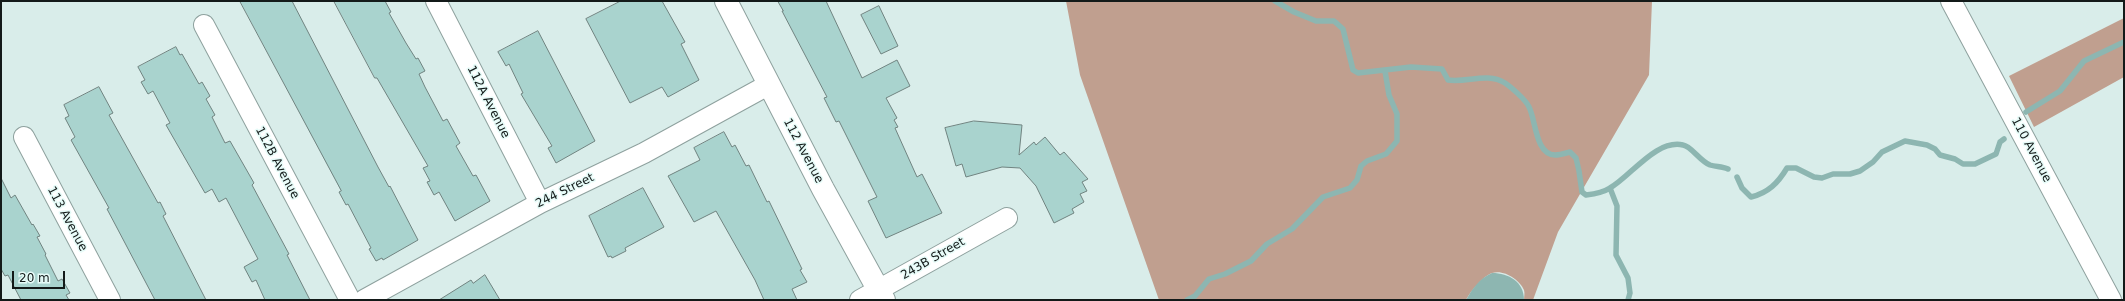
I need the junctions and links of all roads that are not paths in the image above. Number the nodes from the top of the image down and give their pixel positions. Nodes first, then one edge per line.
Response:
1 (436, 1) edge
2 (726, 1) edge
3 (1951, 1) edge
4 (204, 25) dead end
5 (768, 84) junction
6 (24, 137) dead end
7 (540, 203) junction
8 (1007, 218) dead end
9 (875, 297) edge
10 (110, 300) edge
11 (350, 300) edge
12 (364, 300) edge
13 (2111, 300) edge

1 - 7 street, 112A Avenue
2 - 5 main road, 112 Avenue
3 - 13 street, 110 Avenue
4 - 11 street, 112B Avenue
5 - 7 street, 244 Street
5 - 9 main road, 112 Avenue
6 - 10 street, 113 Avenue
7 - 12 street, 244 Street
8 - 9 street, 243B Street

